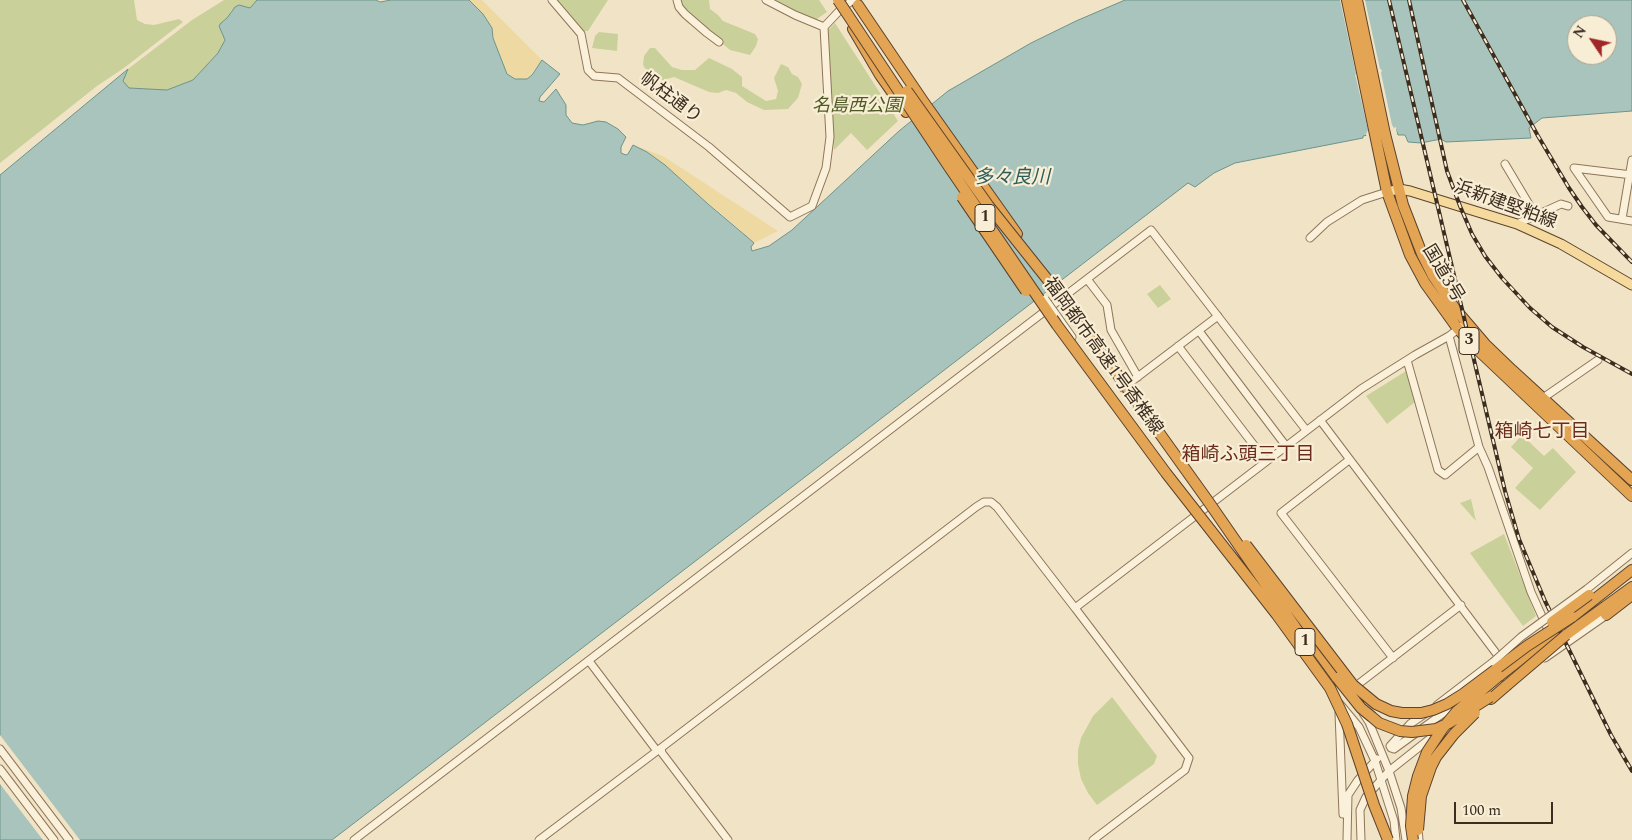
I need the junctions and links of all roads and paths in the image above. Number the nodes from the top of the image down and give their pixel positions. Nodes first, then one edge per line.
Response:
1 (552, 0) edge
2 (677, 0) edge
3 (766, 0) edge
4 (1347, 0) edge
5 (1357, 0) edge
6 (840, 2) edge
7 (856, 2) edge
8 (849, 22) joint
9 (824, 27) junction
10 (719, 42) dead end
11 (915, 106) junction
12 (1380, 137) junction
13 (1632, 160) edge
14 (1506, 164) dead end
15 (1631, 175) edge
16 (1399, 189) junction
17 (1386, 192) junction
18 (1568, 206) dead end
19 (1536, 216) junction
20 (1622, 219) junction
21 (1632, 221) edge
22 (1517, 224) junction
23 (1310, 238) dead end
24 (1087, 279) junction
25 (1632, 284) edge
26 (1058, 293) junction
27 (1218, 316) junction
28 (1057, 325) junction
29 (1462, 326) junction
30 (1199, 331) junction
31 (1449, 336) junction
32 (1178, 346) junction
33 (1407, 360) junction
34 (1598, 360) dead end
35 (1138, 377) junction
36 (1123, 388) junction
37 (1543, 398) junction
38 (1320, 420) junction
39 (1306, 430) junction
40 (1286, 446) junction
41 (1479, 447) junction
42 (1349, 460) junction
43 (1266, 461) junction
44 (1181, 464) junction
45 (1632, 480) edge
46 (1632, 496) edge
47 (1208, 505) junction
48 (1199, 512) junction
49 (1220, 543) junction
50 (1632, 553) edge
51 (1632, 563) edge
52 (1632, 570) edge
53 (1632, 575) edge
54 (1632, 586) edge
55 (1632, 595) edge
56 (1632, 600) edge
57 (1460, 605) junction
58 (1075, 608) junction
59 (1606, 615) junction
60 (1572, 617) junction
61 (1550, 634) junction
62 (1393, 658) junction
63 (589, 661) junction
64 (1493, 662) junction
65 (1506, 667) junction
66 (1506, 686) junction
67 (1350, 692) junction
68 (1490, 693) junction
69 (1482, 699) junction
70 (1342, 707) junction
71 (1364, 714) junction
72 (1410, 724) junction
73 (1391, 748) junction
74 (0, 749) edge
75 (659, 749) junction
76 (1382, 754) junction
77 (1375, 761) junction
78 (0, 769) edge
79 (1389, 771) junction
80 (1380, 779) junction
81 (1346, 814) junction
82 (54, 840) edge
83 (69, 840) edge
84 (354, 840) edge
85 (539, 840) edge
86 (728, 840) edge
87 (1093, 840) edge
88 (1347, 840) edge
89 (1361, 840) edge
90 (1389, 840) edge
91 (1396, 840) edge
92 (1406, 840) edge
93 (1413, 840) edge
94 (1419, 840) edge

1 - 9 street, 帆柱通り
2 - 10 street
3 - 9 street
4 - 12 highway, 国道3号 / 3
5 - 12 highway, 国道3号 / 3
6 - 7 street
6 - 8 street
6 - 9 street
6 - 26 highway, 福岡都市高速1号香椎線 / 1, bridge
6 - 28 highway, 福岡都市高速1号香椎線 / 1, bridge
7 - 11 highway
8 - 11 highway
11 - 26 highway, bridge
11 - 28 highway, bridge
11 - 36 street, bridge
11 - 48 street, bridge
12 - 16 highway, 国道3号 / 3
12 - 17 highway, 国道3号 / 3
13 - 15 street
14 - 19 street
15 - 20 street
15 - 20 street
16 - 17 main road, 浜新建堅粕線
16 - 22 main road, 浜新建堅粕線
16 - 29 highway, 国道3号 / 3
17 - 23 street
17 - 29 highway, 国道3号 / 3
18 - 19 street
19 - 22 street
20 - 21 street
22 - 25 main road, 浜新建堅粕線
24 - 27 street
24 - 35 street
24 - 63 street
26 - 44 highway, 福岡都市高速1号香椎線 / 1, bridge
27 - 30 street
27 - 39 street
28 - 49 highway, 福岡都市高速1号香椎線 / 1, bridge
29 - 31 street
29 - 37 highway, 国道3号 / 3
29 - 46 highway, 国道3号 / 3
30 - 32 street
30 - 40 street
31 - 33 street
31 - 41 street
32 - 35 street
32 - 43 street
33 - 38 street
33 - 41 street
34 - 37 street
35 - 36 street
36 - 47 street
37 - 45 highway, 国道3号 / 3
38 - 39 street
38 - 42 street
39 - 40 street
40 - 43 street
41 - 61 street
42 - 57 street
42 - 62 street
43 - 47 street
44 - 60 highway, bridge
44 - 90 highway, 福岡都市高速1号香椎線 / 1, bridge
47 - 48 street
47 - 67 street
48 - 58 street
48 - 70 street
49 - 66 highway, bridge
49 - 90 highway, 福岡都市高速1号香椎線 / 1, bridge
50 - 64 street, bridge
51 - 64 highway, bridge
52 - 60 highway
53 - 61 street
54 - 66 highway, bridge
54 - 68 street
55 - 59 highway
56 - 59 street
57 - 62 street
57 - 65 street
58 - 75 street
58 - 87 street
59 - 68 street
60 - 93 highway, bridge
61 - 65 street
62 - 67 street
63 - 75 street
63 - 84 street
64 - 72 street
65 - 73 street
66 - 94 highway, bridge
67 - 71 street
68 - 69 street
69 - 79 street
69 - 94 street
70 - 77 street
70 - 81 street
71 - 72 street
71 - 76 street
72 - 73 street
73 - 76 street
74 - 83 street
75 - 85 street
75 - 86 street
76 - 77 street
76 - 79 street
77 - 80 street
77 - 81 street
78 - 82 street
79 - 80 street
79 - 92 street
80 - 89 street
80 - 91 street
81 - 88 street

